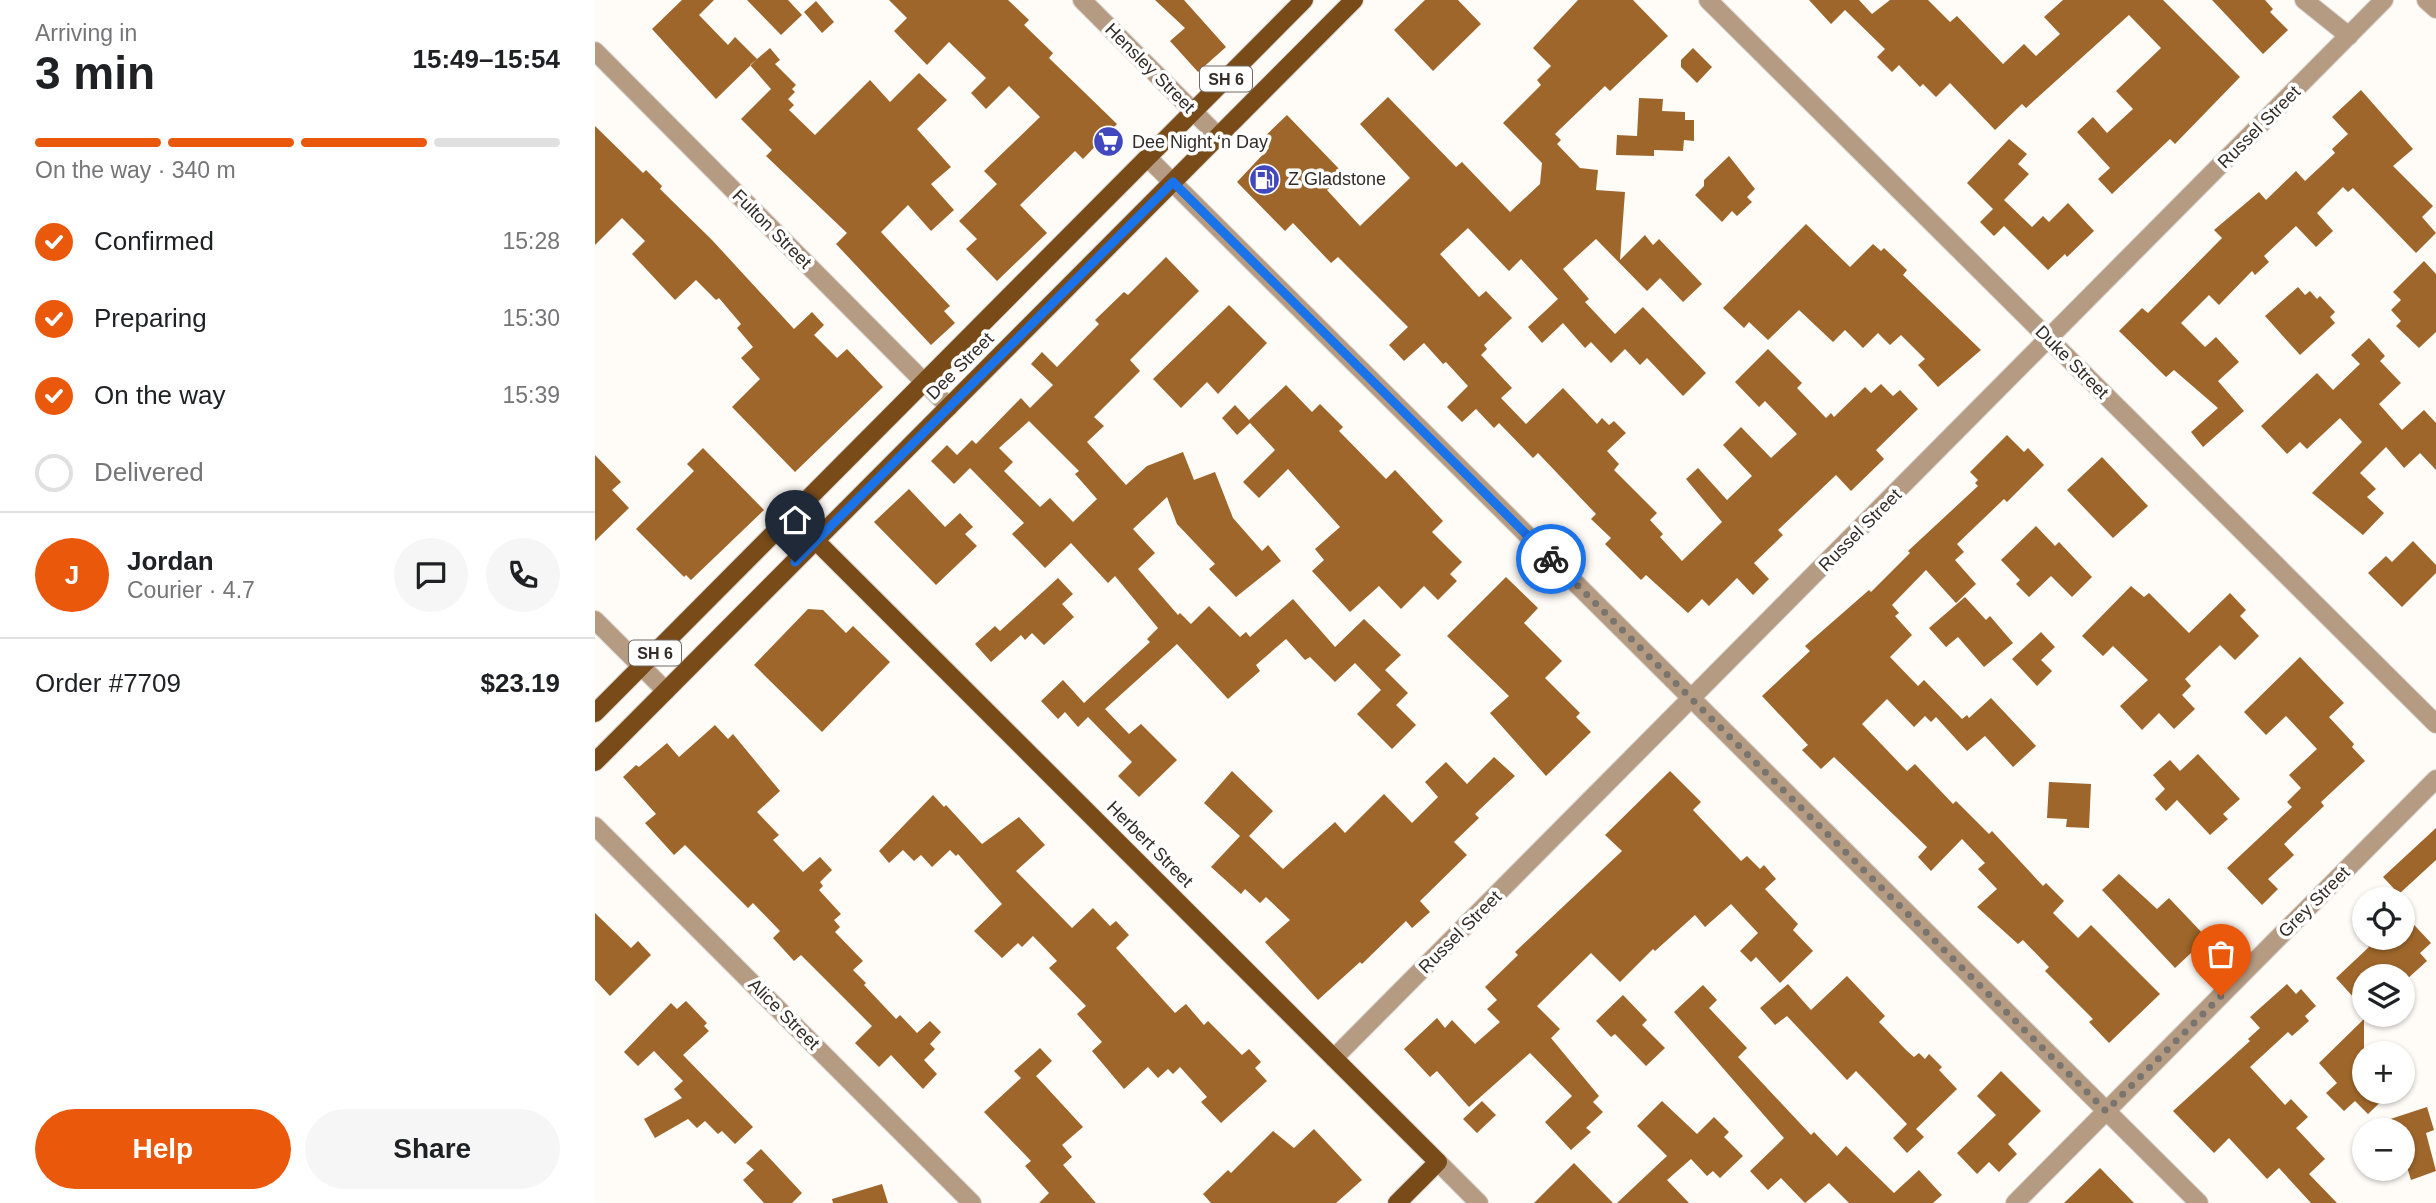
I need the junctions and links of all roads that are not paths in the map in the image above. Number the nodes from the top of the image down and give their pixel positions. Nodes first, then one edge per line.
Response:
1 (1082, 0) edge
2 (1304, 0) edge
3 (1354, 0) edge
4 (1708, 0) edge
5 (2304, 0) edge
6 (2384, 0) edge
7 (2427, 0) edge
8 (2436, 9) edge
9 (2349, 36) junction
10 (595, 51) edge
11 (1193, 111) junction
12 (1219, 136) junction
13 (1148, 158) junction
14 (1173, 182) junction
15 (2049, 339) junction
16 (925, 382) junction
17 (949, 407) junction
18 (791, 516) junction
19 (816, 540) junction
20 (595, 620) edge
21 (641, 667) junction
22 (666, 691) junction
23 (1692, 699) junction
24 (595, 713) edge
25 (2436, 724) edge
26 (595, 762) edge
27 (2436, 779) edge
28 (595, 826) edge
29 (1334, 1058) junction
30 (2106, 1111) junction
31 (1437, 1162) junction
32 (972, 1203) edge
33 (1397, 1203) edge
34 (1479, 1203) edge
35 (2015, 1203) edge
36 (2199, 1203) edge

1 - 11 street, Hensley Street
2 - 11 main road, Dee Street / SH 6
3 - 12 main road, Dee Street / SH 6
4 - 15 street, Duke Street
5 - 9 street
6 - 9 street, Russel Street
7 - 8 street
9 - 15 street, Russel Street
10 - 16 street, Fulton Street
11 - 12 street, Hensley Street
11 - 13 main road, Dee Street / SH 6
12 - 14 main road, Dee Street / SH 6
13 - 14 street
13 - 16 main road, Dee Street / SH 6
14 - 17 main road, Dee Street / SH 6
14 - 23 street
15 - 23 street, Russel Street
15 - 25 street, Duke Street
16 - 17 street, Fulton Street
16 - 18 main road, Dee Street / SH 6
17 - 19 main road, Dee Street / SH 6
18 - 19 main road, Herbert Street
18 - 21 main road, Dee Street / SH 6
19 - 22 main road, Dee Street / SH 6
19 - 29 main road, Herbert Street
20 - 21 street
21 - 22 street
21 - 24 main road, Dee Street / SH 6
22 - 26 main road, Dee Street / SH 6
23 - 29 street, Russel Street
23 - 30 street
27 - 30 street, Grey Street
28 - 32 street, Alice Street
29 - 31 main road, Herbert Street
30 - 35 street, Grey Street
30 - 36 street
31 - 33 main road
31 - 34 street, Herbert Street

